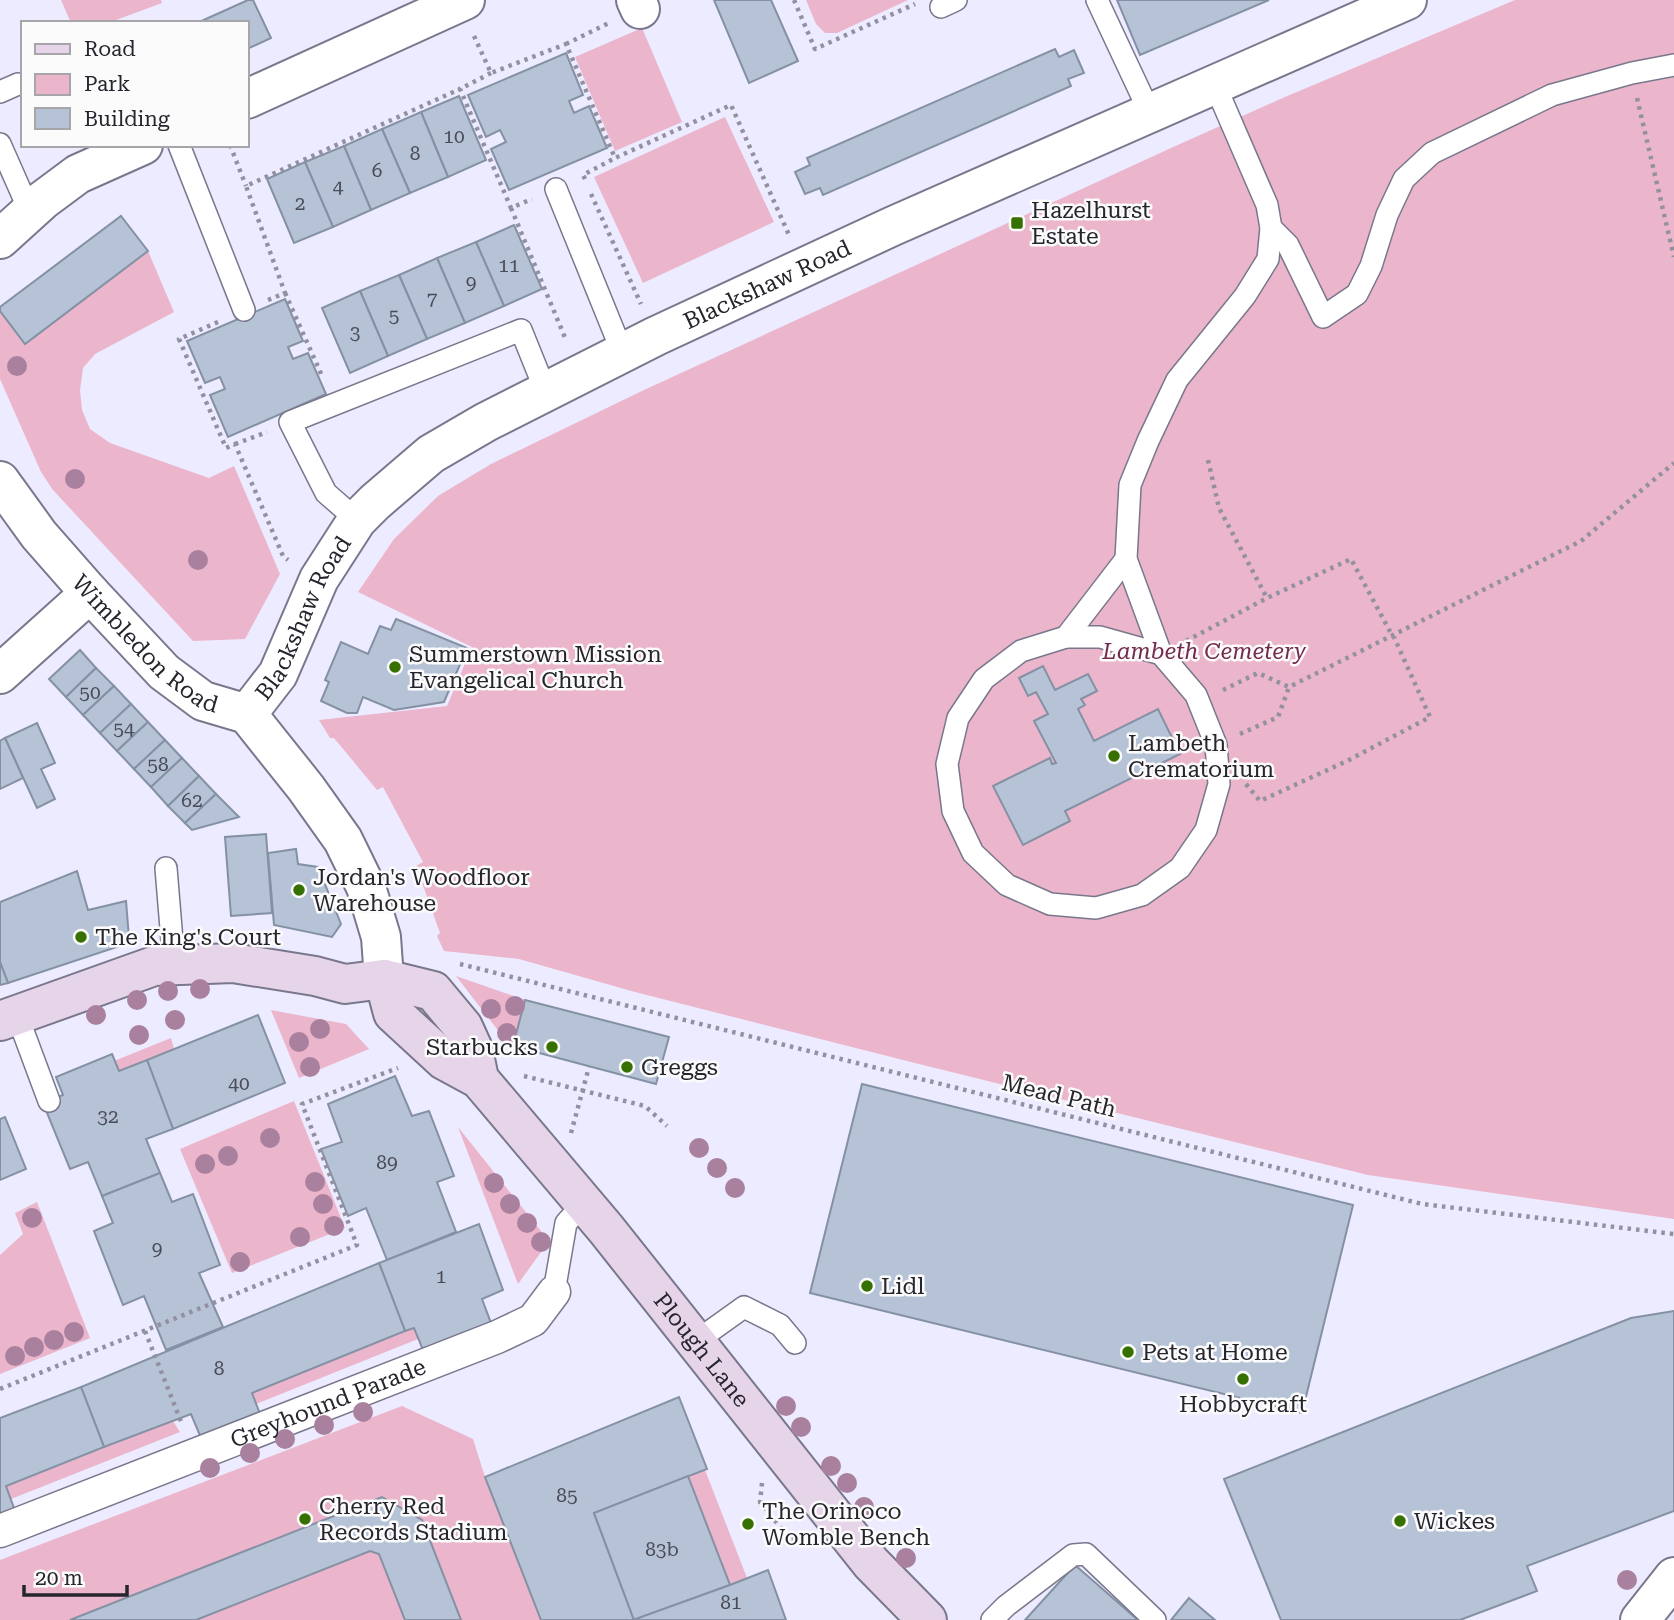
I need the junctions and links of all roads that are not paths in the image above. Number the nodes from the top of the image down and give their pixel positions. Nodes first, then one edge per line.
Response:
1 (1097, 0) edge
2 (1407, 0) edge
3 (462, 1) edge
4 (1674, 65) edge
5 (1215, 85) junction
6 (248, 99) edge
7 (1150, 113) junction
8 (0, 144) edge
9 (139, 147) edge
10 (180, 147) edge
11 (556, 188) road end
12 (30, 212) junction
13 (1271, 228) junction
14 (0, 239) edge
15 (244, 310) road end
16 (639, 345) junction
17 (546, 392) junction
18 (0, 481) edge
19 (357, 520) junction
20 (1126, 559) junction
21 (90, 593) junction
22 (1066, 637) junction
23 (1161, 654) junction
24 (0, 674) edge
25 (247, 714) junction
26 (166, 867) dead end
27 (174, 965) junction
28 (383, 979) junction
29 (9, 1018) edge
30 (49, 1101) dead end
31 (584, 1203) junction
32 (554, 1292) joint
33 (695, 1342) junction
34 (795, 1343) dead end
35 (0, 1531) edge
36 (1674, 1577) edge
37 (922, 1618) edge
38 (992, 1620) edge
39 (1155, 1620) edge
40 (1640, 1620) edge

1 - 7 lane
2 - 5 street, Blackshaw Road
3 - 6 street
4 - 13 lane
5 - 7 street, Blackshaw Road
5 - 13 lane
7 - 16 street, Blackshaw Road
8 - 12 lane
9 - 12 street
10 - 15 lane
11 - 16 lane
12 - 14 street
13 - 20 lane
16 - 17 street, Blackshaw Road
17 - 19 street, Blackshaw Road
17 - 19 lane
18 - 21 street, Wimbledon Road
19 - 25 street, Blackshaw Road
20 - 22 lane
20 - 23 lane
21 - 24 street
21 - 25 street, Wimbledon Road
22 - 23 lane
22 - 23 lane
25 - 28 street, Wimbledon Road
26 - 27 lane
27 - 28 main road
27 - 29 main road
28 - 31 main road, Plough Lane
29 - 30 lane
31 - 32 lane, Greyhound Parade
31 - 33 main road, Plough Lane
32 - 35 street, Greyhound Parade
33 - 34 lane
33 - 37 main road, Plough Lane
36 - 40 street
38 - 39 lane

